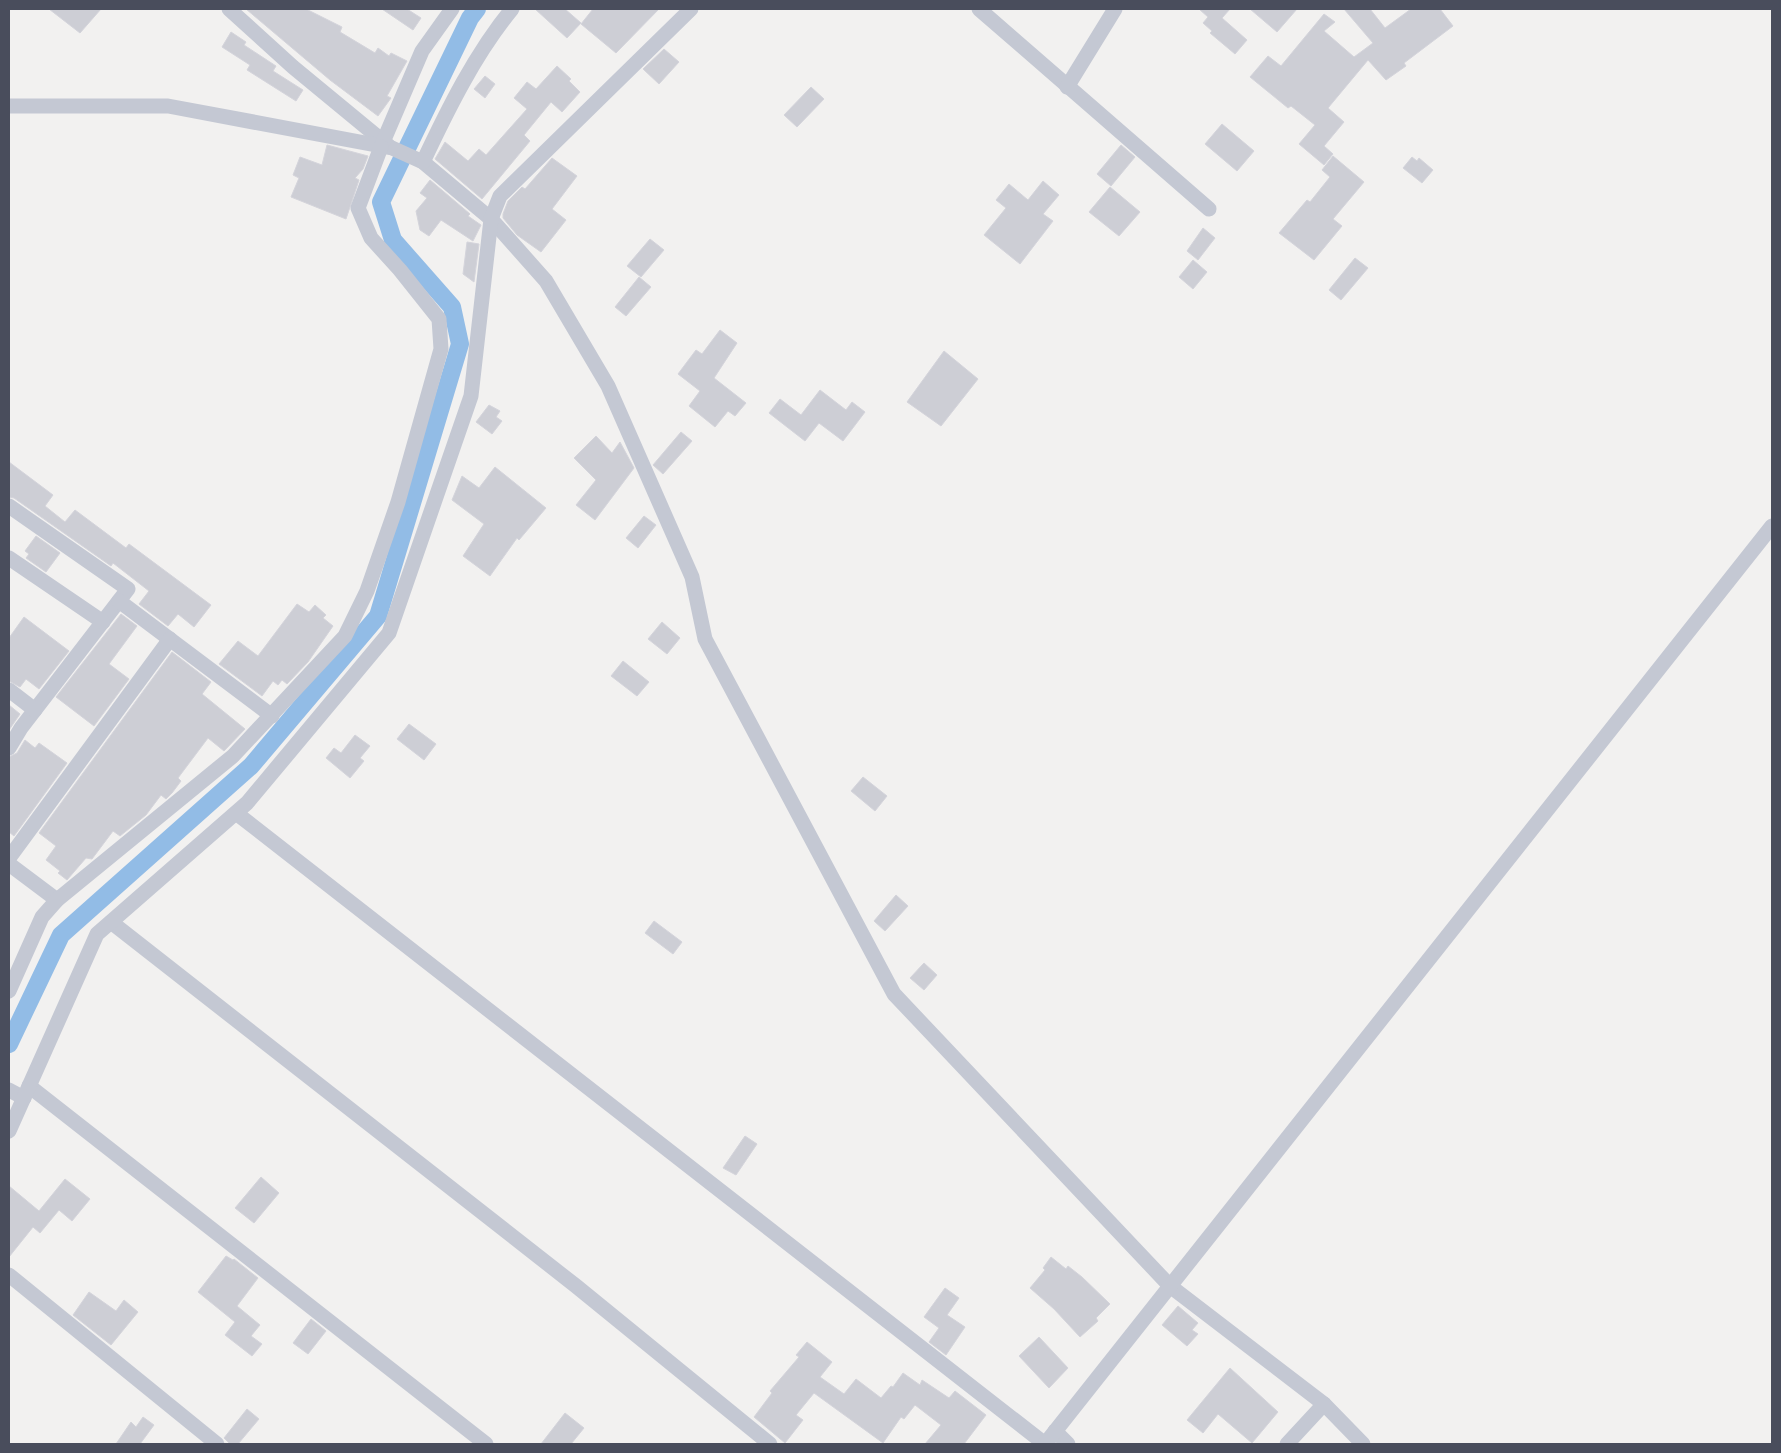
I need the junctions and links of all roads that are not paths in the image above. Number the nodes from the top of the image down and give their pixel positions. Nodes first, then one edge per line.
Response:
1 (229, 9) edge
2 (452, 9) edge
3 (512, 9) edge
4 (690, 9) edge
5 (979, 9) edge
6 (1116, 9) edge
7 (1067, 87) junction
8 (9, 106) edge
9 (389, 148) junction
10 (423, 162) junction
11 (1209, 209) dead end
12 (491, 219) junction
13 (9, 506) edge
14 (1772, 526) edge
15 (9, 558) edge
16 (119, 601) junction
17 (103, 622) junction
18 (170, 639) junction
19 (9, 690) edge
20 (35, 710) junction
21 (272, 716) junction
22 (9, 748) edge
23 (236, 813) junction
24 (9, 858) edge
25 (9, 864) edge
26 (57, 900) junction
27 (111, 922) junction
28 (9, 991) edge
29 (9, 1090) edge
30 (26, 1092) junction
31 (9, 1131) edge
32 (9, 1275) edge
33 (1170, 1286) junction
34 (1324, 1404) junction
35 (1055, 1431) junction
36 (217, 1444) edge
37 (486, 1444) edge
38 (770, 1444) edge
39 (1045, 1444) edge
40 (1068, 1444) edge
41 (1287, 1444) edge
42 (1363, 1444) edge

1 - 9 street
2 - 9 street
3 - 10 street
4 - 12 street
5 - 7 street
6 - 7 street
7 - 11 street
8 - 9 street
9 - 10 street
9 - 21 street
10 - 12 street
12 - 23 street
12 - 33 street
13 - 16 street
14 - 33 street
15 - 17 street
16 - 17 street
16 - 18 street
17 - 20 street
18 - 21 street
18 - 24 street
19 - 20 street
20 - 22 street
21 - 26 street
23 - 27 street
23 - 39 street
25 - 26 street
26 - 28 street
27 - 30 street
27 - 38 street
29 - 30 street
30 - 31 street
30 - 37 street
32 - 36 street
33 - 34 street
33 - 35 street
34 - 41 street
34 - 42 street
35 - 39 street
35 - 40 street

